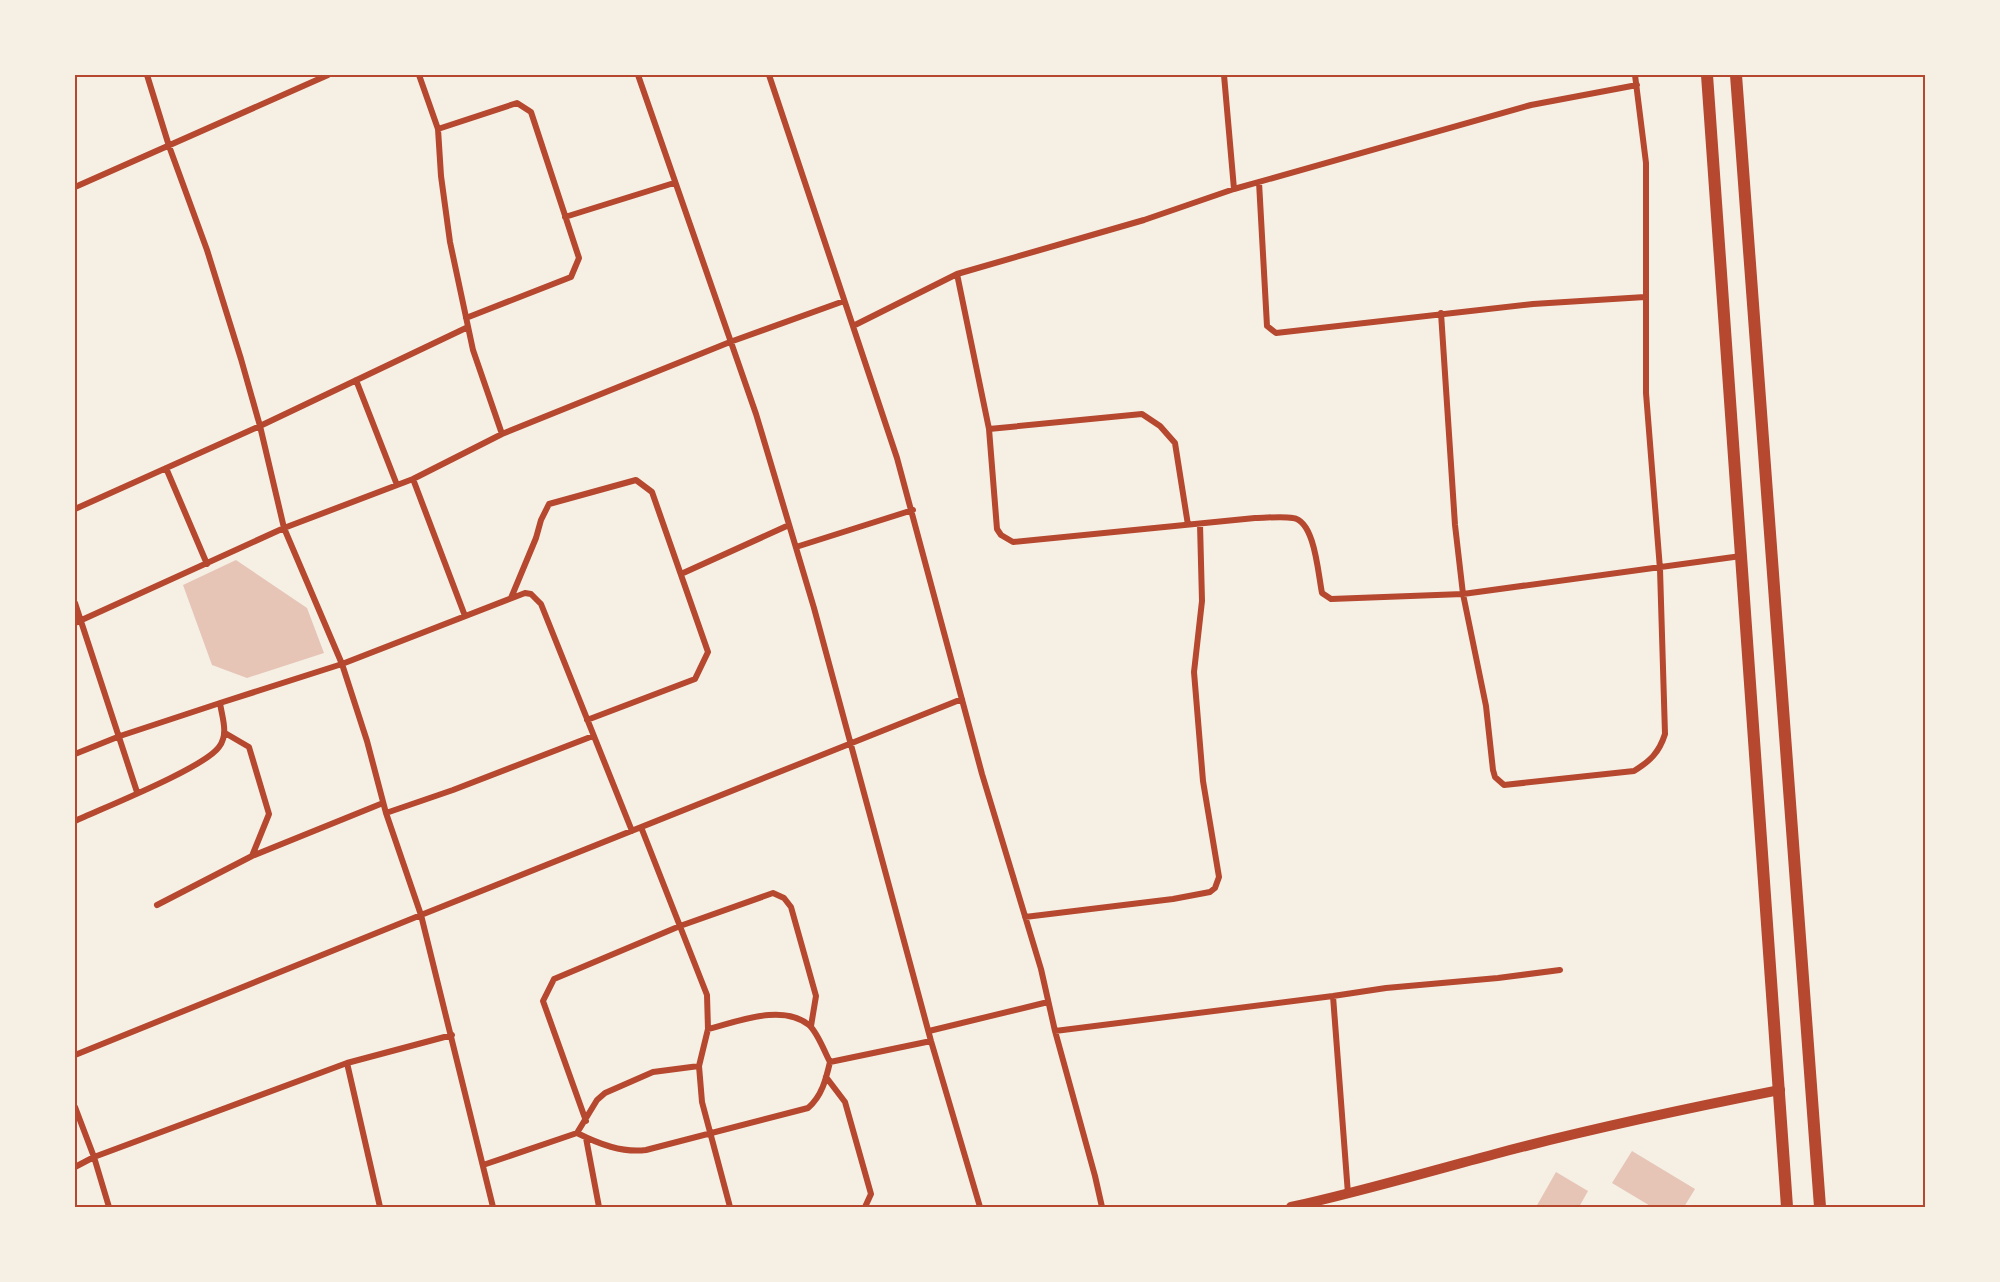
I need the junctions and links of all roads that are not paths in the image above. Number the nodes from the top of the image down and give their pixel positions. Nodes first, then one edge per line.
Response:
1 (147, 75) edge
2 (328, 75) edge
3 (419, 75) edge
4 (638, 75) edge
5 (770, 75) edge
6 (1224, 75) edge
7 (1635, 75) edge
8 (1707, 75) edge
9 (1736, 75) edge
10 (1637, 85) junction
11 (438, 129) junction
12 (170, 146) junction
13 (1259, 182) junction
14 (674, 183) junction
15 (75, 187) edge
16 (1234, 189) junction
17 (565, 217) junction
18 (957, 274) junction
19 (1645, 297) junction
20 (844, 302) junction
21 (1441, 313) junction
22 (466, 318) junction
23 (853, 326) junction
24 (468, 327) junction
25 (730, 342) junction
26 (356, 380) junction
27 (260, 426) junction
28 (989, 429) junction
29 (502, 434) junction
30 (166, 468) junction
31 (413, 479) junction
32 (397, 485) junction
33 (75, 509) edge
34 (913, 510) junction
35 (1200, 524) junction
36 (789, 525) junction
37 (1188, 525) junction
38 (284, 528) junction
39 (796, 547) junction
40 (1742, 556) junction
41 (207, 564) junction
42 (1660, 569) junction
43 (681, 574) junction
44 (1463, 594) junction
45 (511, 598) junction
46 (75, 603) edge
47 (465, 616) junction
48 (82, 620) junction
49 (75, 623) edge
50 (342, 664) junction
51 (962, 699) junction
52 (220, 703) junction
53 (587, 720) junction
54 (225, 733) junction
55 (120, 736) junction
56 (593, 736) junction
57 (850, 744) junction
58 (75, 754) edge
59 (137, 792) junction
60 (383, 802) junction
61 (386, 813) junction
62 (75, 821) edge
63 (641, 827) junction
64 (632, 831) junction
65 (252, 856) junction
66 (157, 906) dead end
67 (421, 915) junction
68 (1025, 917) junction
69 (680, 926) junction
70 (1560, 970) dead end
71 (1334, 996) junction
72 (1048, 1002) junction
73 (811, 1026) junction
74 (708, 1029) junction
75 (929, 1031) junction
76 (1055, 1031) junction
77 (452, 1035) junction
78 (931, 1041) junction
79 (75, 1055) edge
80 (830, 1062) junction
81 (347, 1063) junction
82 (699, 1066) junction
83 (826, 1077) junction
84 (1780, 1090) junction
85 (75, 1107) edge
86 (586, 1121) junction
87 (710, 1132) junction
88 (577, 1133) junction
89 (586, 1138) junction
90 (94, 1157) junction
91 (483, 1165) junction
92 (75, 1167) edge
93 (1348, 1194) junction
94 (109, 1207) edge
95 (380, 1207) edge
96 (493, 1207) edge
97 (600, 1207) edge
98 (730, 1207) edge
99 (865, 1207) edge
100 (980, 1207) edge
101 (1101, 1207) edge
102 (1291, 1207) edge
103 (1787, 1207) edge
104 (1820, 1207) edge

1 - 12 street
2 - 12 street
3 - 11 street
4 - 14 street
5 - 20 street
6 - 16 street
7 - 10 street
8 - 40 main road
9 - 104 main road
10 - 13 street
10 - 19 street
11 - 17 street
11 - 22 street
12 - 15 street
12 - 27 street
13 - 16 street
13 - 21 street
14 - 17 street
14 - 25 street
16 - 18 street
17 - 22 street
18 - 23 street
18 - 28 street
19 - 21 street
19 - 42 street
20 - 23 street
20 - 25 street
21 - 44 street
22 - 24 street
23 - 34 street
24 - 26 street
24 - 29 street
25 - 29 street
25 - 36 street
26 - 27 street
26 - 32 street
27 - 30 street
27 - 38 street
28 - 37 street
28 - 37 street
29 - 31 street
30 - 33 street
30 - 41 street
31 - 32 street
31 - 47 street
32 - 38 street
34 - 39 street
34 - 51 street
35 - 37 street
35 - 44 street
35 - 68 street
36 - 39 street
36 - 43 street
38 - 41 street
38 - 50 street
39 - 57 street
40 - 42 street
40 - 84 main road
41 - 48 street
42 - 44 street
42 - 44 street
43 - 45 street
43 - 53 street
45 - 47 street
45 - 53 street
46 - 48 street
47 - 50 street
48 - 49 street
48 - 55 street
50 - 52 street
50 - 60 street
51 - 57 street
51 - 68 street
52 - 54 street
52 - 55 street
53 - 56 street
54 - 59 street
54 - 65 street
55 - 58 street
55 - 59 street
56 - 61 street
56 - 64 street
57 - 63 street
57 - 75 street
59 - 62 street
60 - 61 street
60 - 65 street
61 - 67 street
63 - 64 street
63 - 69 street
64 - 67 street
65 - 66 street
67 - 77 street
67 - 79 street
68 - 72 street
69 - 73 street
69 - 74 street
69 - 86 street
70 - 71 street
71 - 76 street
71 - 93 street
72 - 75 street
72 - 76 street
73 - 74 street
73 - 80 street
74 - 82 street
75 - 78 street
76 - 101 street
77 - 81 street
77 - 91 street
78 - 80 street
78 - 100 street
80 - 83 street
81 - 90 street
81 - 95 street
82 - 86 street
82 - 87 street
83 - 87 street
83 - 99 street
84 - 93 street
84 - 103 main road
85 - 90 street
86 - 88 street
87 - 89 street
87 - 98 street
88 - 89 street
88 - 91 street
89 - 97 street
90 - 92 street
90 - 94 street
91 - 96 street
93 - 102 street

